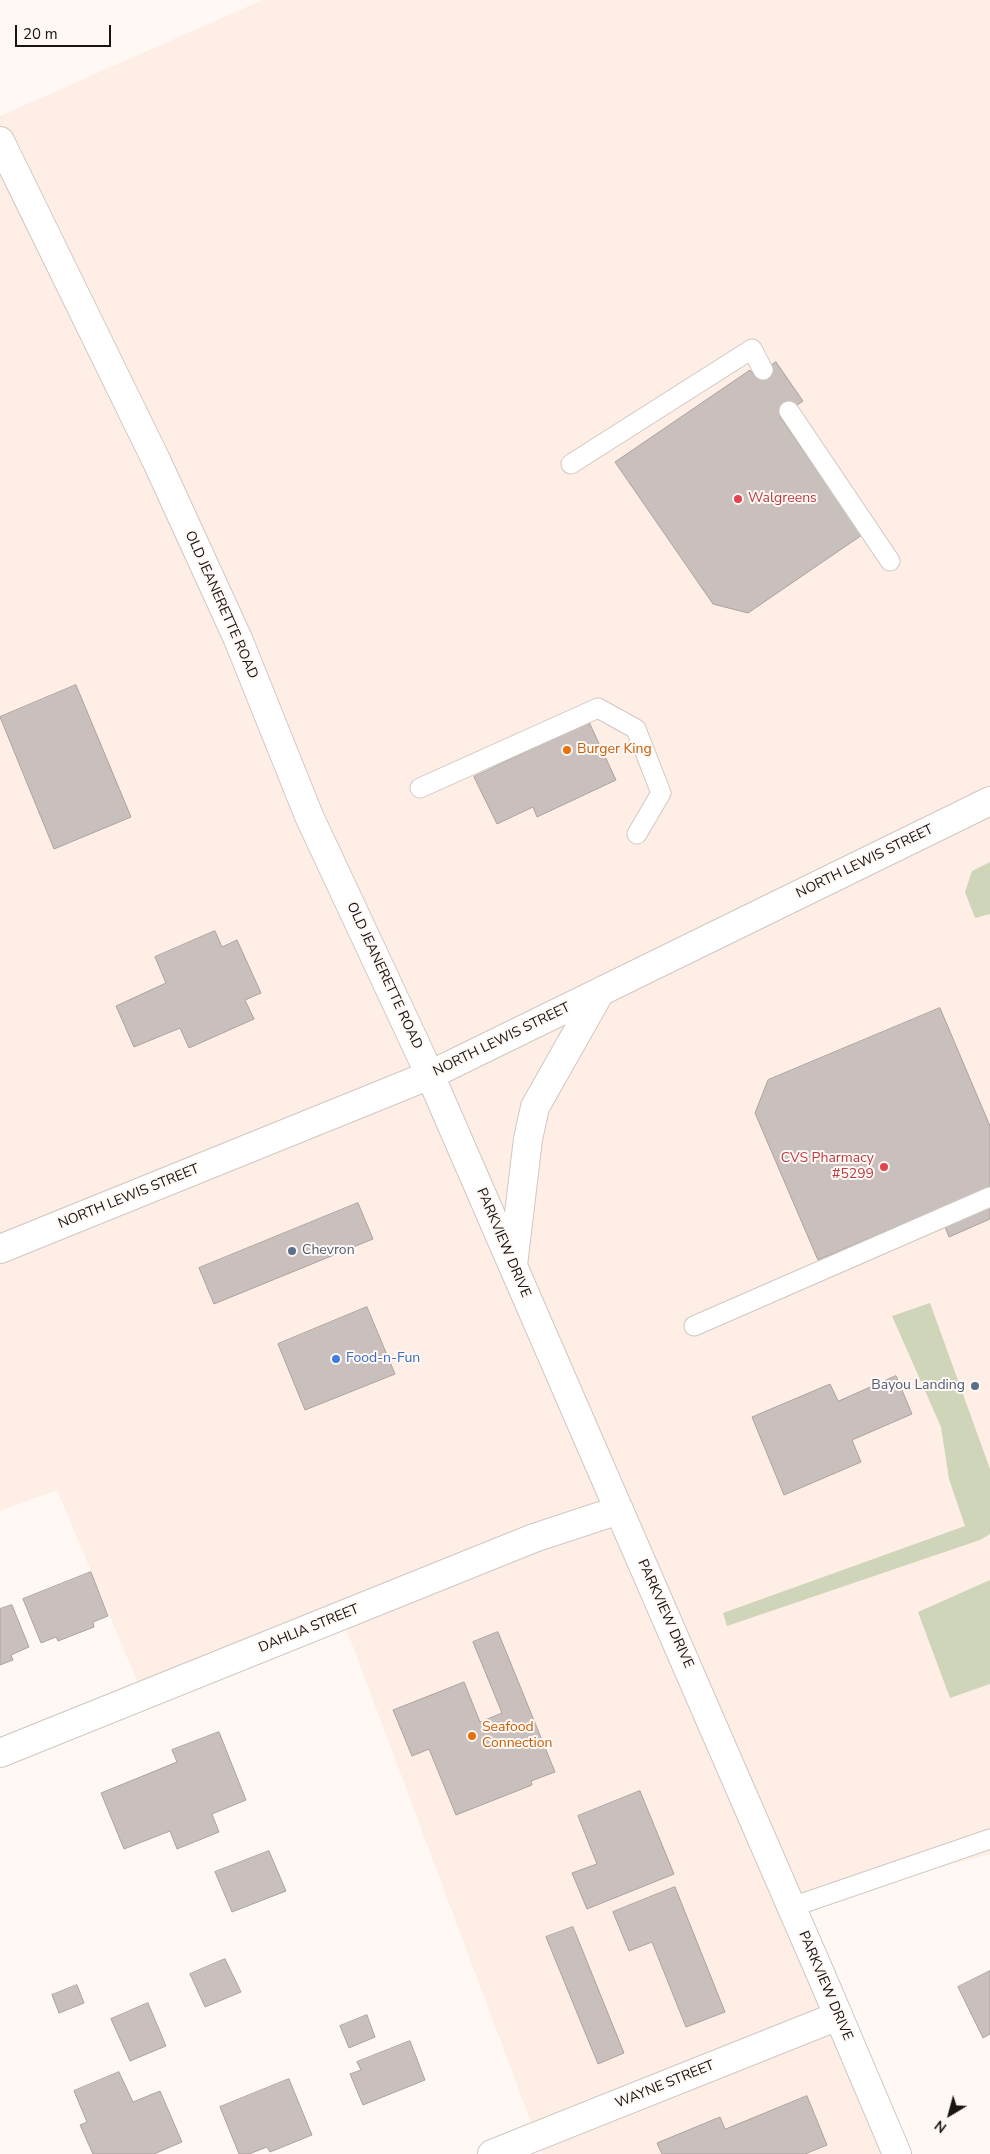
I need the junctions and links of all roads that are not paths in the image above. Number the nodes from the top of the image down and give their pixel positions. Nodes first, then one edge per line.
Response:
1 (0, 141) edge
2 (763, 370) dead end
3 (789, 411) dead end
4 (571, 464) dead end
5 (890, 561) dead end
6 (420, 788) dead end
7 (990, 801) edge
8 (637, 834) dead end
9 (600, 992) junction
10 (430, 1076) junction
11 (990, 1197) edge
12 (0, 1249) edge
13 (513, 1266) junction
14 (694, 1326) dead end
15 (619, 1510) junction
16 (0, 1753) edge
17 (990, 1839) edge
18 (792, 1907) junction
19 (838, 2016) junction
20 (492, 2154) edge
21 (897, 2154) edge

1 - 10 main road, OLD JEANERETTE ROAD
2 - 4 lane
3 - 5 lane
6 - 8 lane
7 - 9 main road, NORTH LEWIS STREET
9 - 10 main road, NORTH LEWIS STREET
9 - 13 main road
10 - 12 main road, NORTH LEWIS STREET
10 - 13 main road, PARKVIEW DRIVE
11 - 14 lane
13 - 15 main road, PARKVIEW DRIVE
15 - 16 main road, DAHLIA STREET
15 - 18 main road, PARKVIEW DRIVE
17 - 18 lane
18 - 19 main road, PARKVIEW DRIVE
19 - 20 main road, WAYNE STREET
19 - 21 main road, PARKVIEW DRIVE

